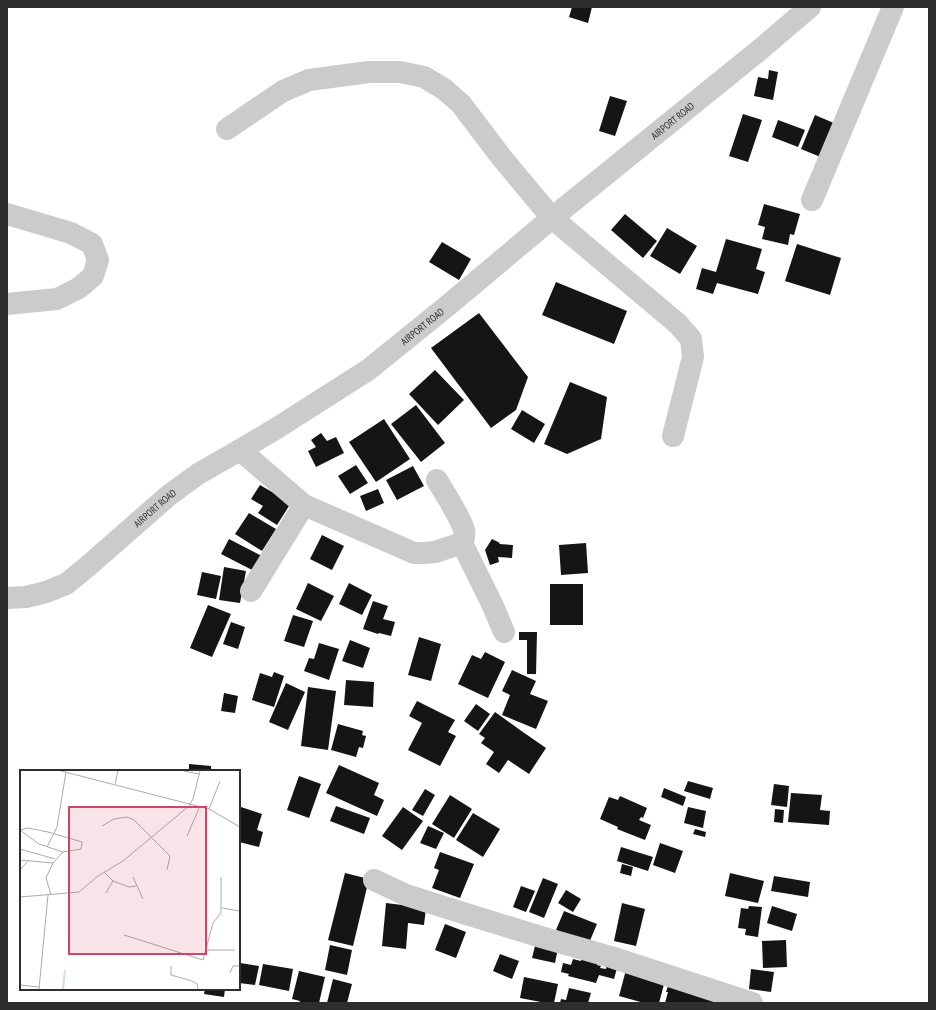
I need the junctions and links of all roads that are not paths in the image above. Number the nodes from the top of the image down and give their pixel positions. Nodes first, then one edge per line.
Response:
1 (810, 7) edge
2 (893, 7) edge
3 (227, 129) dead end
4 (812, 200) dead end
5 (7, 214) edge
6 (552, 218) junction
7 (7, 304) edge
8 (673, 436) dead end
9 (240, 450) junction
10 (437, 480) dead end
11 (304, 505) junction
12 (462, 543) junction
13 (251, 591) dead end
14 (7, 598) edge
15 (504, 632) dead end
16 (374, 880) dead end
17 (752, 1003) edge

1 - 6 street, AIRPORT ROAD
2 - 4 street
3 - 6 street
5 - 7 street
6 - 8 street
6 - 9 street, AIRPORT ROAD
9 - 11 street
9 - 14 street, AIRPORT ROAD
10 - 12 street
11 - 12 street
11 - 13 street
12 - 15 street
16 - 17 street

